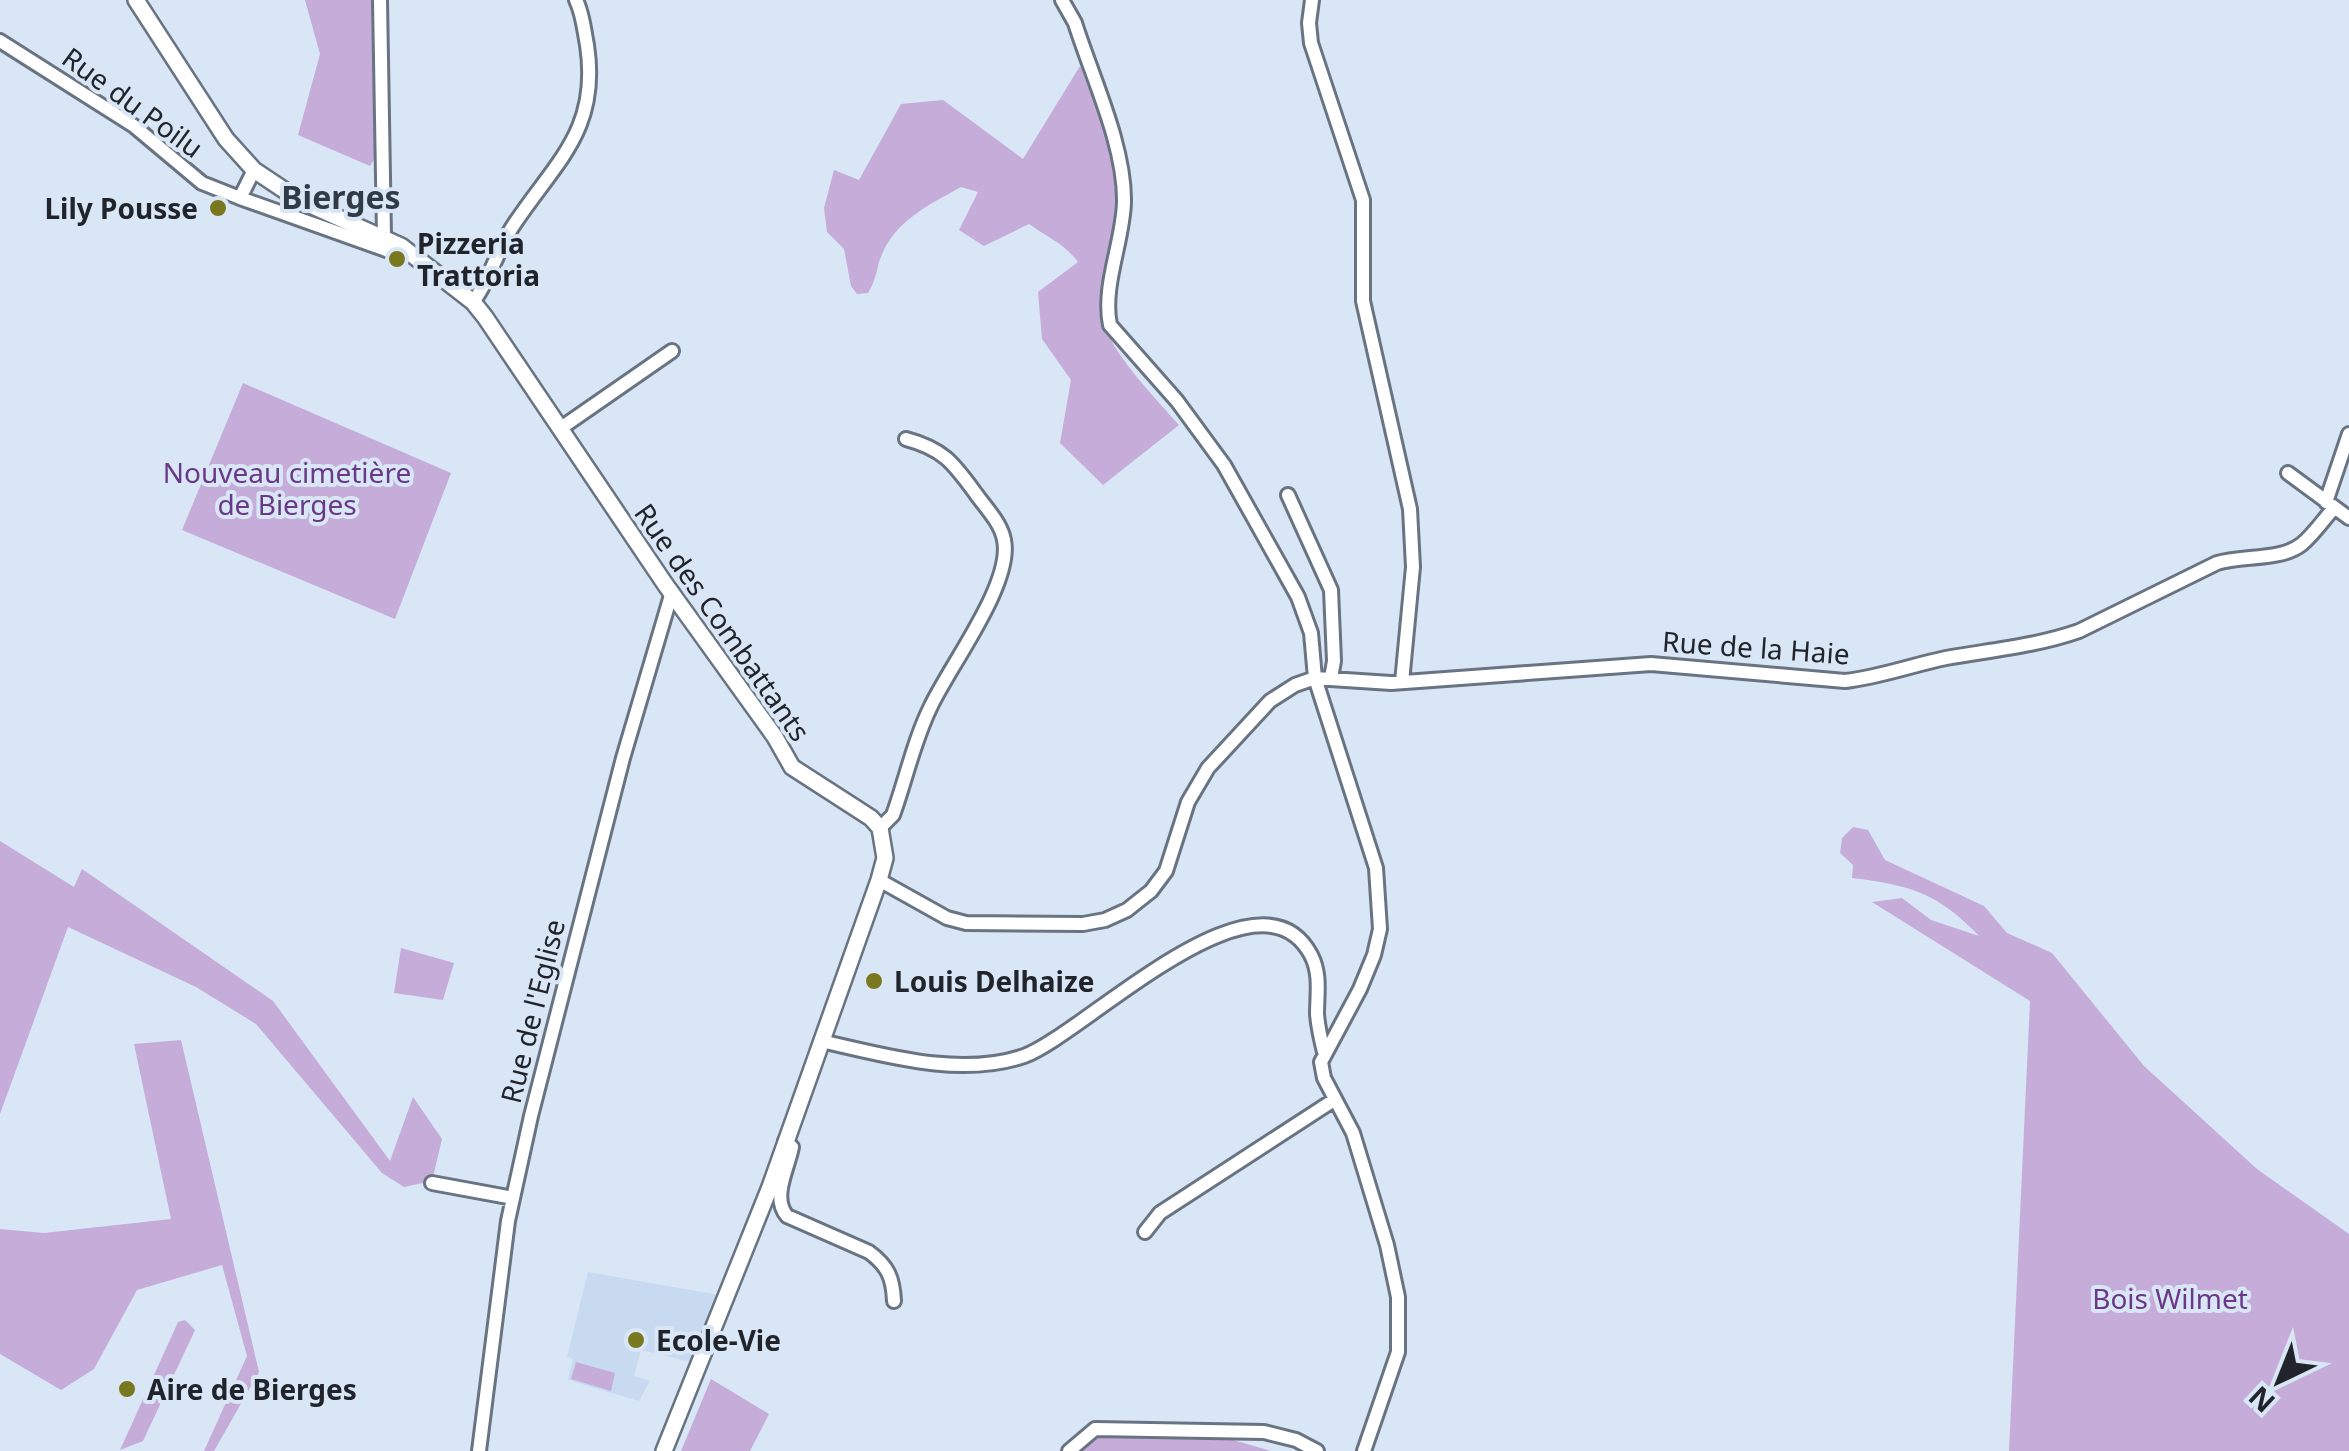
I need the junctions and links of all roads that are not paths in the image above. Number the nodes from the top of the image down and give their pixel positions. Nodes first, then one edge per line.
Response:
1 (136, 0) edge
2 (380, 0) edge
3 (576, 0) edge
4 (1062, 0) edge
5 (1312, 0) edge
6 (0, 41) edge
7 (254, 170) junction
8 (240, 198) junction
9 (384, 236) junction
10 (401, 246) junction
11 (473, 302) junction
12 (672, 351) dead end
13 (560, 428) junction
14 (2349, 434) edge
15 (906, 439) dead end
16 (2288, 473) dead end
17 (1288, 495) dead end
18 (2330, 505) junction
19 (2349, 518) edge
20 (672, 592) junction
21 (1316, 678) junction
22 (1331, 678) junction
23 (1402, 682) junction
24 (880, 828) junction
25 (879, 880) junction
26 (821, 1041) junction
27 (1324, 1052) junction
28 (1334, 1100) junction
29 (785, 1140) junction
30 (432, 1183) dead end
31 (513, 1198) junction
32 (1144, 1232) dead end
33 (894, 1301) dead end
34 (479, 1451) edge
35 (664, 1451) edge
36 (1069, 1451) edge
37 (1318, 1451) edge
38 (1364, 1451) edge

1 - 7 street, Rue des Combattants
2 - 9 street
3 - 11 street
4 - 21 street
5 - 23 street
6 - 8 street, Rue du Poilu
7 - 8 street
7 - 9 street, Rue des Combattants
8 - 10 street, Rue du Poilu
9 - 10 street, Rue des Combattants
10 - 11 street, Rue des Combattants
11 - 13 street, Rue des Combattants
12 - 13 street
13 - 20 street, Rue des Combattants
14 - 18 street
15 - 24 street
16 - 18 street
17 - 22 street
18 - 19 street
18 - 23 street, Rue de la Haie
20 - 24 street, Rue des Combattants
20 - 31 street, Rue de l'Eglise
21 - 22 street, Rue de la Haie
21 - 25 street
21 - 27 street
22 - 23 street, Rue de la Haie
24 - 25 street
25 - 26 street
26 - 27 street
26 - 29 street
27 - 28 street
28 - 32 street
28 - 38 street
29 - 33 street
29 - 35 street
30 - 31 street
31 - 34 street, Rue de l'Eglise
36 - 37 street

